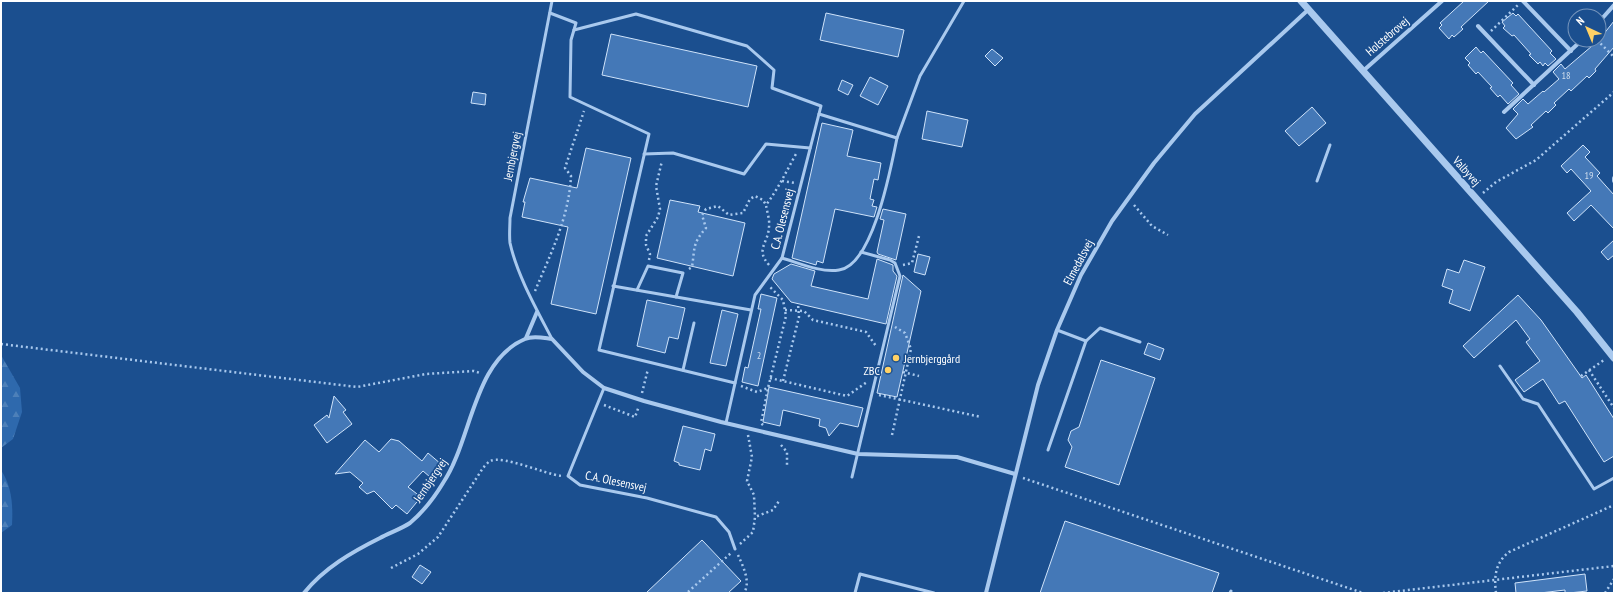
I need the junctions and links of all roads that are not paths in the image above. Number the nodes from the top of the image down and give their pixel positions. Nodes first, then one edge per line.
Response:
1 (552, 1) edge
2 (964, 1) edge
3 (1301, 1) edge
4 (1442, 1) edge
5 (1523, 1) edge
6 (1614, 5) edge
7 (1309, 9) junction
8 (550, 13) junction
9 (1607, 13) edge
10 (1478, 26) dead end
11 (574, 30) junction
12 (1574, 48) edge
13 (1571, 51) junction
14 (1363, 71) junction
15 (1534, 85) junction
16 (1504, 112) dead end
17 (819, 114) junction
18 (897, 138) junction
19 (1330, 145) dead end
20 (810, 148) junction
21 (644, 154) junction
22 (1317, 181) dead end
23 (861, 252) junction
24 (782, 258) junction
25 (613, 286) junction
26 (637, 290) junction
27 (676, 297) junction
28 (751, 310) junction
29 (538, 312) junction
30 (694, 323) dead end
31 (1057, 330) junction
32 (526, 338) junction
33 (552, 339) junction
34 (1086, 341) junction
35 (1140, 342) dead end
36 (1614, 358) edge
37 (1500, 366) dead end
38 (683, 370) junction
39 (735, 383) junction
40 (604, 388) junction
41 (726, 423) junction
42 (1048, 450) dead end
43 (858, 454) junction
44 (1015, 474) junction
45 (852, 477) dead end
46 (1614, 478) edge
47 (735, 549) road end
48 (304, 593) edge
49 (855, 593) edge
50 (934, 593) edge
51 (986, 593) edge

1 - 8 lane, Jernbjergvej
2 - 18 lane
3 - 7 street, Valbyvej
4 - 14 street, Holstebrovej
5 - 13 street
6 - 9 street
7 - 14 street, Valbyvej
7 - 31 street, Elmedalsvej
8 - 11 lane
8 - 29 lane, Jernbjergvej
10 - 15 street
11 - 17 lane, C.A. Olesensvej
11 - 21 lane
12 - 13 street
13 - 15 street
14 - 36 street, Valbyvej
15 - 16 street
17 - 18 lane
17 - 20 lane, C.A. Olesensvej
18 - 23 lane
19 - 22 lane
20 - 21 lane
20 - 24 lane, C.A. Olesensvej
21 - 25 lane
23 - 24 lane
23 - 43 lane
24 - 28 lane, C.A. Olesensvej
25 - 26 lane
25 - 38 lane
26 - 27 lane
26 - 27 lane
27 - 28 lane
28 - 39 lane, C.A. Olesensvej
29 - 32 street
29 - 33 lane, Jernbjergvej
30 - 38 lane
31 - 34 lane
31 - 44 street, Elmedalsvej
32 - 33 street
32 - 48 street, Jernbjergvej
33 - 40 street
34 - 35 lane
34 - 42 lane
37 - 46 lane
38 - 39 lane
39 - 41 lane, C.A. Olesensvej
40 - 41 street
40 - 47 lane, C.A. Olesensvej
41 - 43 street
43 - 44 street
43 - 45 lane
44 - 51 street, Elmedalsvej
49 - 50 lane

